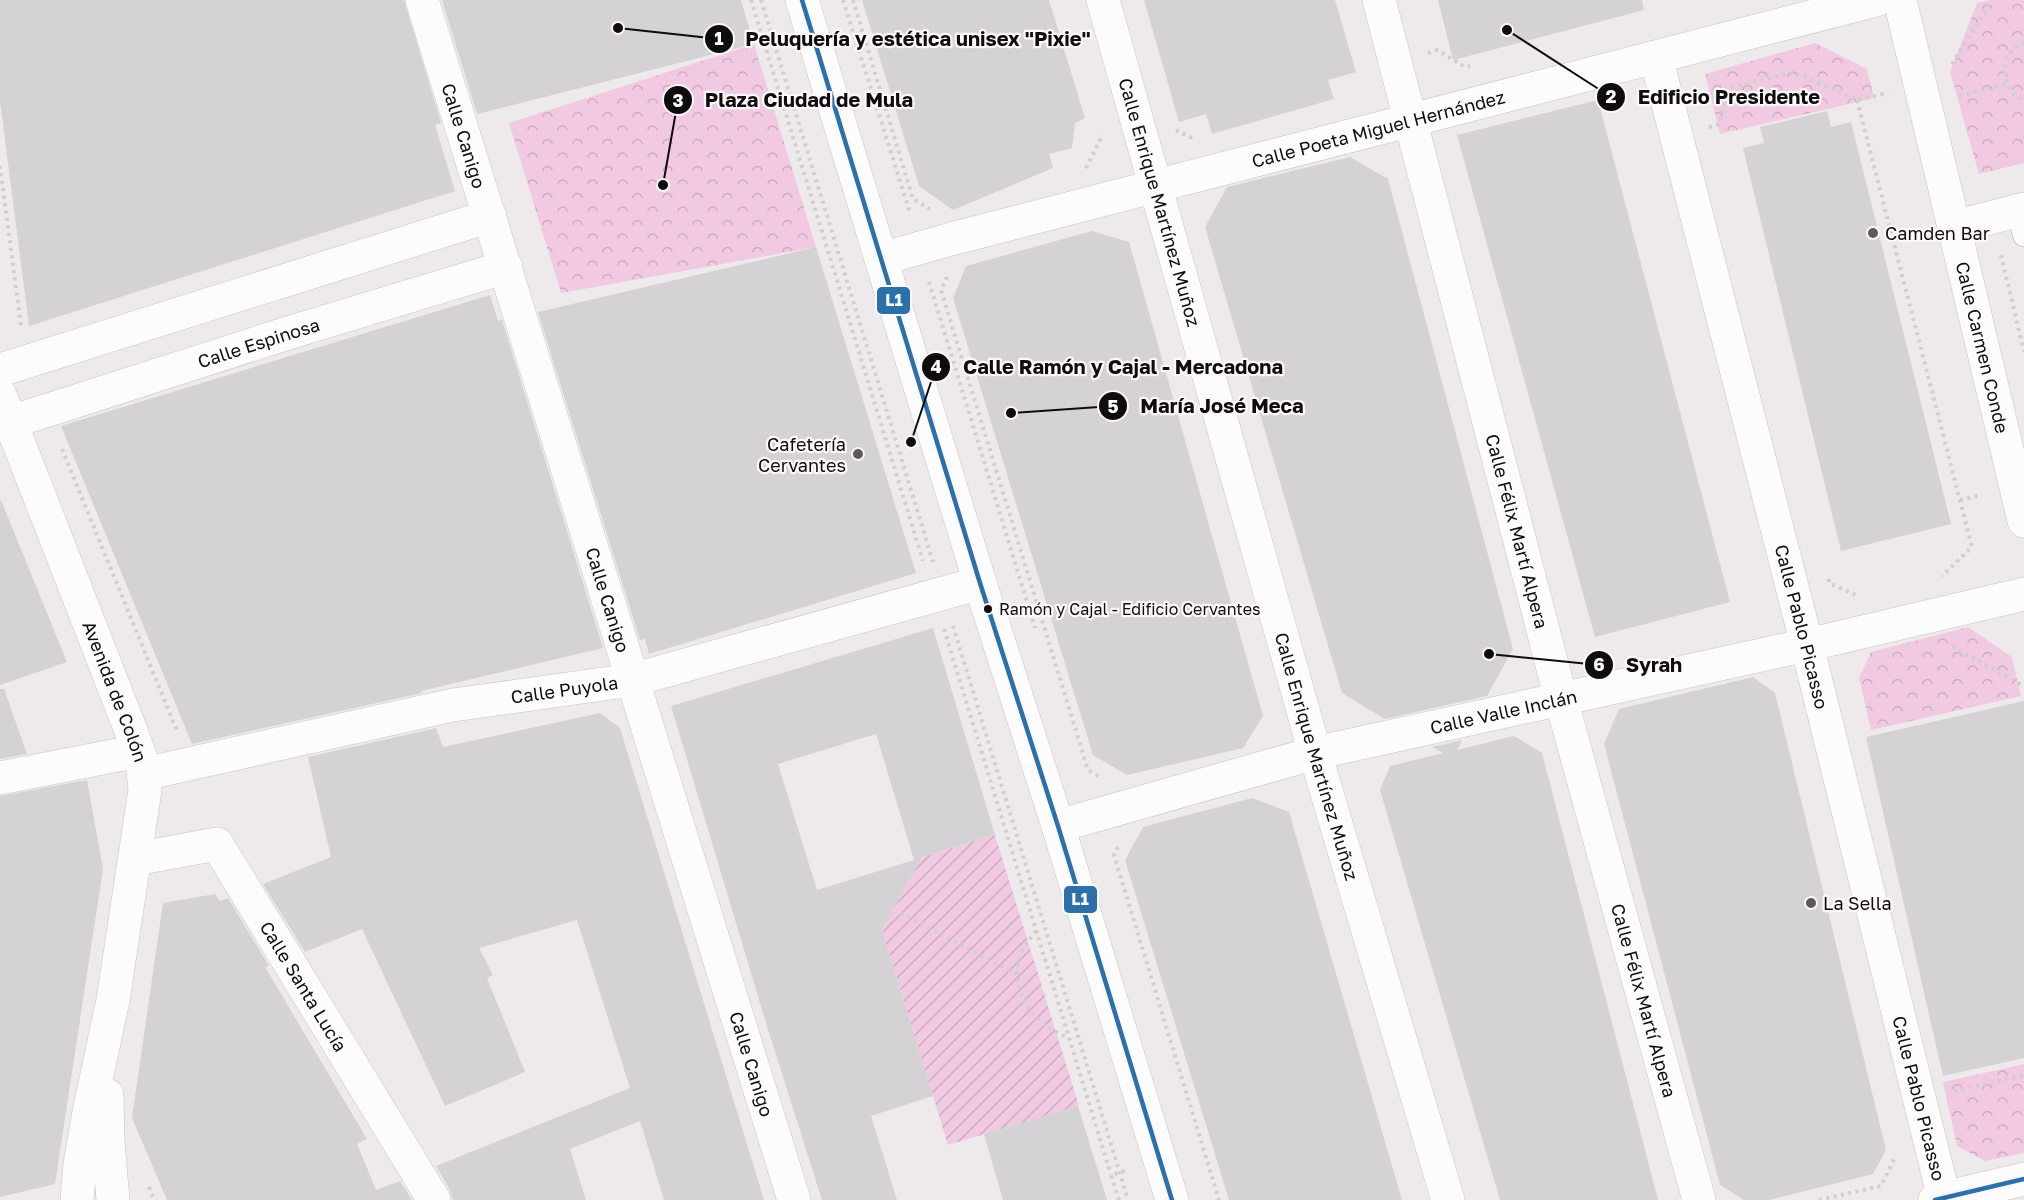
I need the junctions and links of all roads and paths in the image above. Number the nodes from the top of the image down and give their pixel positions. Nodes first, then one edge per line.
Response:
1 (422, 0) edge
2 (802, 0) edge
3 (843, 0) edge
4 (853, 0) edge
5 (1103, 0) edge
6 (1379, 0) edge
7 (1876, 0) edge
8 (1900, 0) edge
9 (1992, 0) edge
10 (2024, 42) edge
11 (1656, 57) junction
12 (1395, 63) junction
13 (1477, 64) dead end
14 (1932, 83) junction
15 (2007, 84) junction
16 (1857, 100) junction
17 (2024, 102) edge
18 (1135, 110) junction
19 (1410, 121) junction
20 (1676, 135) junction
21 (1201, 142) dead end
22 (1086, 170) dead end
23 (1157, 186) junction
24 (490, 216) junction
25 (2022, 218) edge
26 (1954, 227) junction
27 (945, 241) junction
28 (881, 259) junction
29 (506, 267) junction
30 (0, 370) edge
31 (5, 409) edge
32 (2024, 520) edge
33 (1827, 574) dead end
34 (980, 583) junction
35 (2024, 594) edge
36 (1860, 597) dead end
37 (1945, 613) junction
38 (1038, 638) dead end
39 (1807, 645) junction
40 (632, 680) junction
41 (2024, 686) edge
42 (1561, 699) junction
43 (1315, 753) junction
44 (141, 763) junction
45 (0, 778) edge
46 (1125, 806) junction
47 (1058, 825) junction
48 (135, 859) junction
49 (901, 913) dead end
50 (1036, 931) dead end
51 (1017, 975) junction
52 (113, 1000) junction
53 (1068, 1037) dead end
54 (2024, 1179) edge
55 (1881, 1186) dead end
56 (1939, 1199) edge
57 (76, 1200) edge
58 (113, 1200) edge
59 (434, 1200) edge
60 (794, 1200) edge
61 (1172, 1200) edge
62 (1219, 1200) edge
63 (1448, 1200) edge
64 (1699, 1200) edge
65 (1819, 1200) edge

1 - 24 street, Calle Canigo
2 - 28 street
3 - 27 path
4 - 27 path
5 - 18 street, Calle Enrique Martínez Muñoz
6 - 12 street, Calle Félix Martí Alpera
7 - 11 street, Calle Poeta Miguel Hernández
8 - 14 street, Calle Carmen Conde
9 - 14 path
10 - 15 path
11 - 19 street, Calle Poeta Miguel Hernández
11 - 20 street, Calle Pablo Picasso
12 - 13 path
12 - 19 street, Calle Félix Martí Alpera
14 - 15 path
14 - 16 path
14 - 26 street, Calle Carmen Conde
15 - 17 path
16 - 20 path
16 - 37 path
18 - 21 path
18 - 22 path
18 - 23 street, Calle Enrique Martínez Muñoz
19 - 23 street, Calle Poeta Miguel Hernández
19 - 42 street, Calle Félix Martí Alpera
20 - 39 street, Calle Pablo Picasso
23 - 27 street, Calle Poeta Miguel Hernández
23 - 43 street, Calle Enrique Martínez Muñoz
24 - 29 street, Calle Canigo
24 - 30 street
25 - 26 street
26 - 32 street, Calle Carmen Conde
27 - 28 street, Calle Poeta Miguel Hernández
27 - 38 path
27 - 46 path
28 - 34 street
29 - 31 street, Calle Espinosa
29 - 40 street, Calle Canigo
31 - 44 street, Avenida de Colón
33 - 36 path
34 - 40 street, Calle Puyola
34 - 47 street
35 - 37 street, Calle Valle Inclán
37 - 39 street, Calle Valle Inclán
37 - 41 path
39 - 42 street, Calle Valle Inclán
39 - 56 street, Calle Pablo Picasso
40 - 44 street, Calle Puyola
40 - 60 street, Calle Canigo
42 - 43 street, Calle Valle Inclán
42 - 64 street, Calle Félix Martí Alpera
43 - 46 street, Calle Valle Inclán
43 - 63 street, Calle Enrique Martínez Muñoz
44 - 45 street, Calle Puyola
44 - 48 street, Avenida de Colón
46 - 47 street, Calle Valle Inclán
46 - 62 path
47 - 61 street
48 - 52 street, Avenida de Colón
48 - 59 street, Calle Santa Lucía
49 - 51 path
50 - 51 path
51 - 53 path
52 - 57 street
52 - 58 street
54 - 56 street
55 - 65 path

